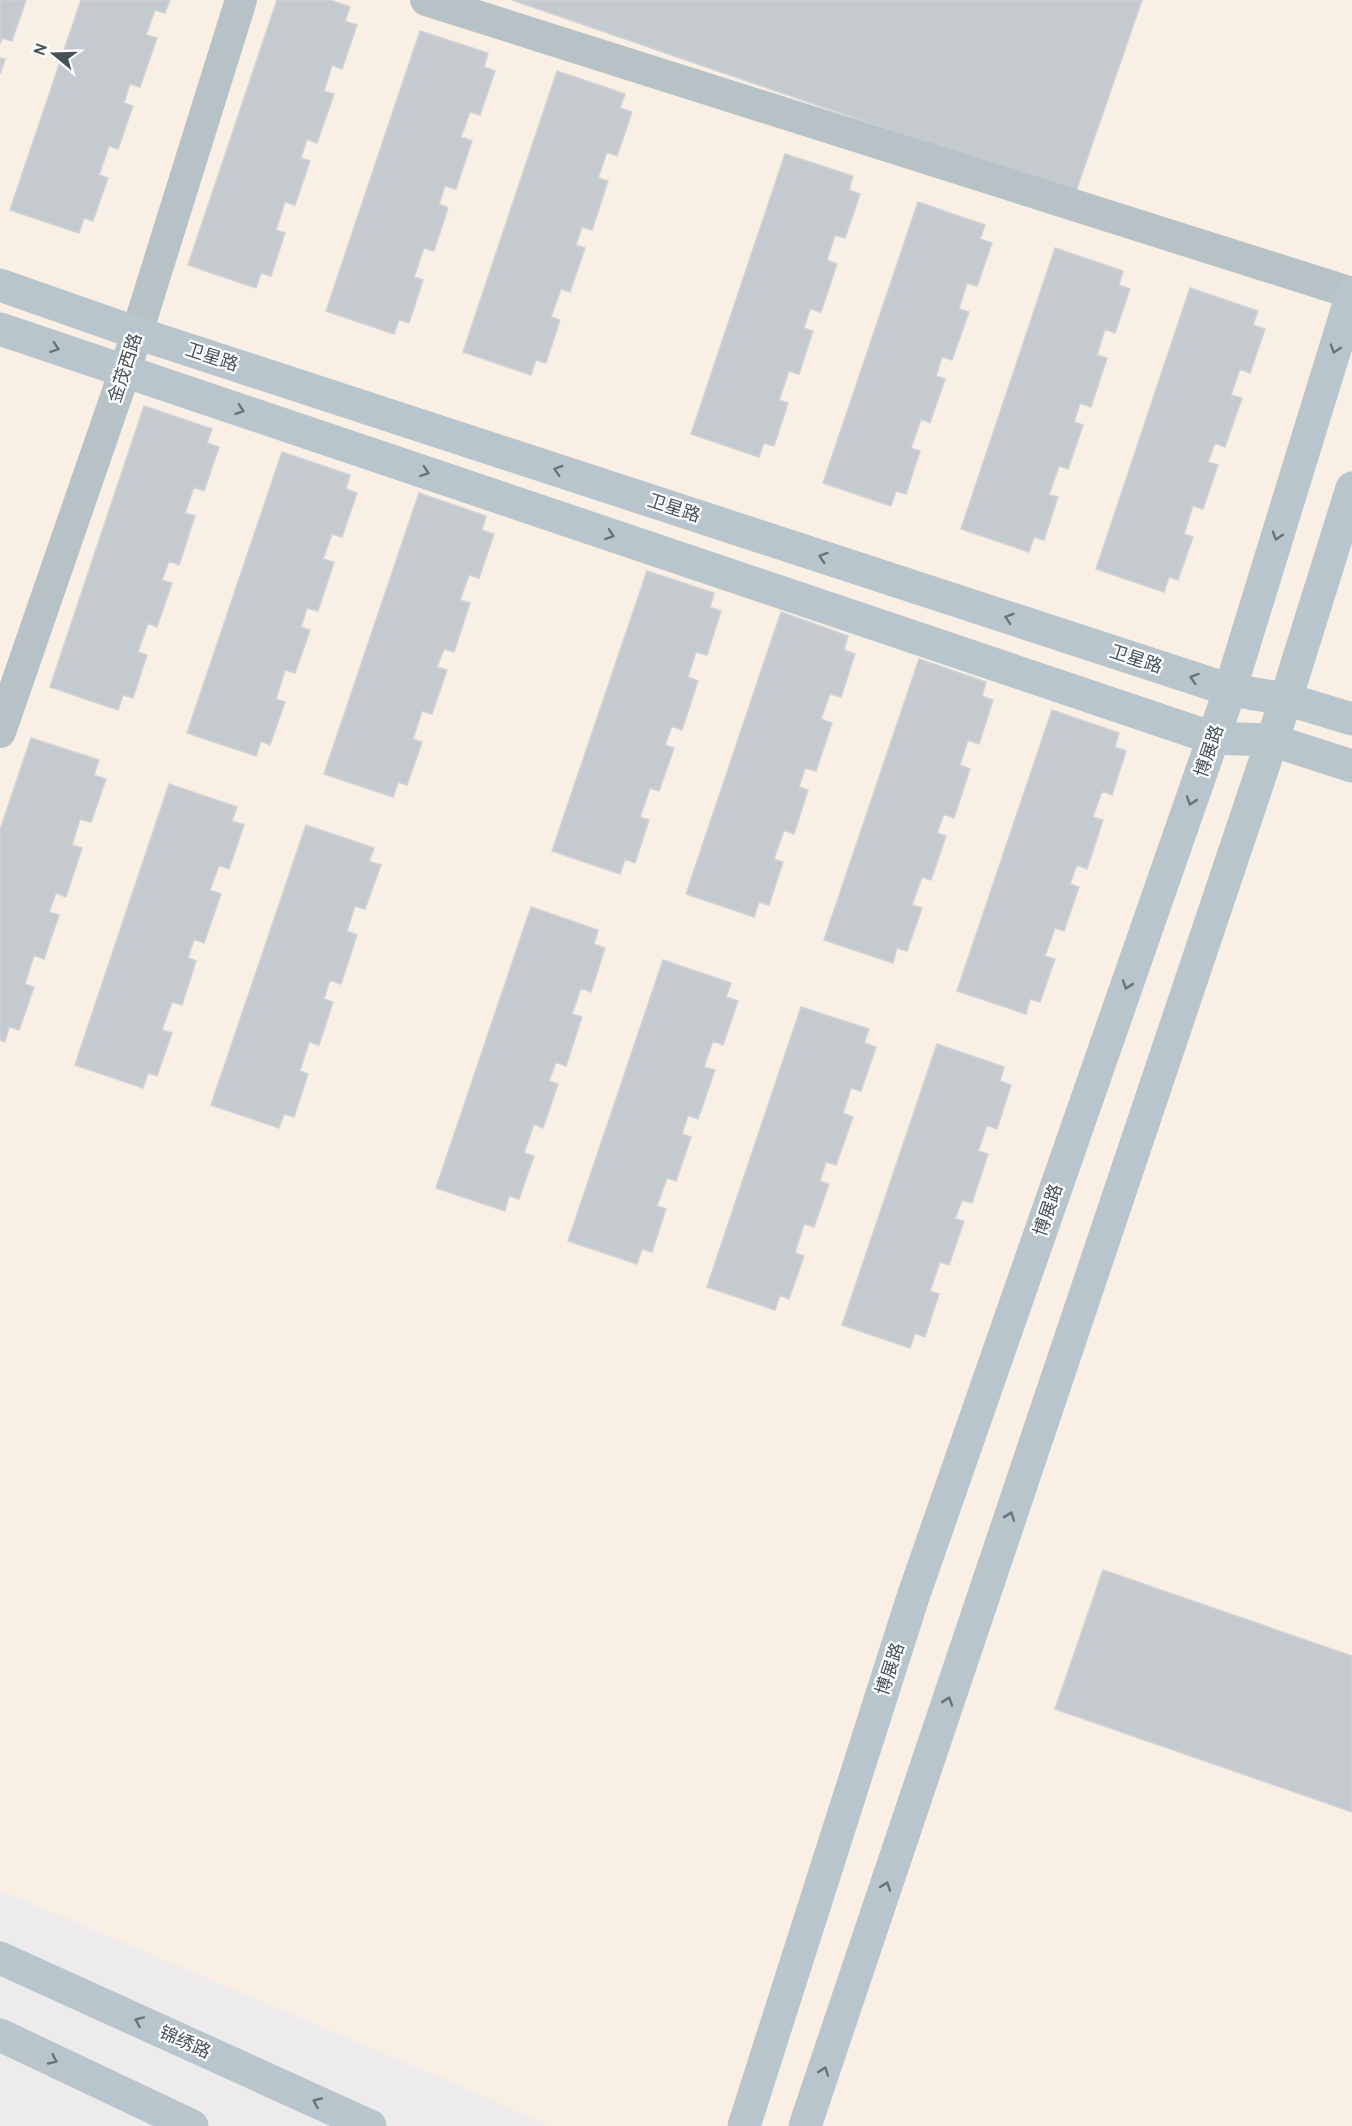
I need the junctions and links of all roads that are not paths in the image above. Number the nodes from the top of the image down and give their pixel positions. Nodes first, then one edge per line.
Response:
1 (242, 0) edge
2 (426, 0) edge
3 (0, 285) edge
4 (1352, 293) edge
5 (0, 329) edge
6 (137, 333) junction
7 (125, 371) junction
8 (1352, 488) edge
9 (1230, 690) junction
10 (1286, 699) junction
11 (1352, 719) edge
12 (0, 732) edge
13 (1213, 738) junction
14 (1271, 740) junction
15 (1352, 766) edge
16 (0, 1958) edge
17 (0, 2035) edge
18 (192, 2126) edge
19 (370, 2126) edge
20 (744, 2126) edge
21 (805, 2126) edge

1 - 6 street, 金茂西路
2 - 4 street
3 - 6 street, 卫星路
4 -> 9 street, 博展路
5 -> 7 street
6 - 7 street, 金茂西路
9 -> 6 street, 卫星路
7 - 12 street, 金茂西路
7 -> 13 street
8 - 10 street
9 - 10 street, 卫星路
9 - 13 street, 博展路
10 - 11 street, 卫星路
10 - 14 street
13 - 14 street
13 -> 20 street, 博展路
14 - 15 street
21 -> 14 street
19 -> 16 street, 锦绣路
17 -> 18 street

